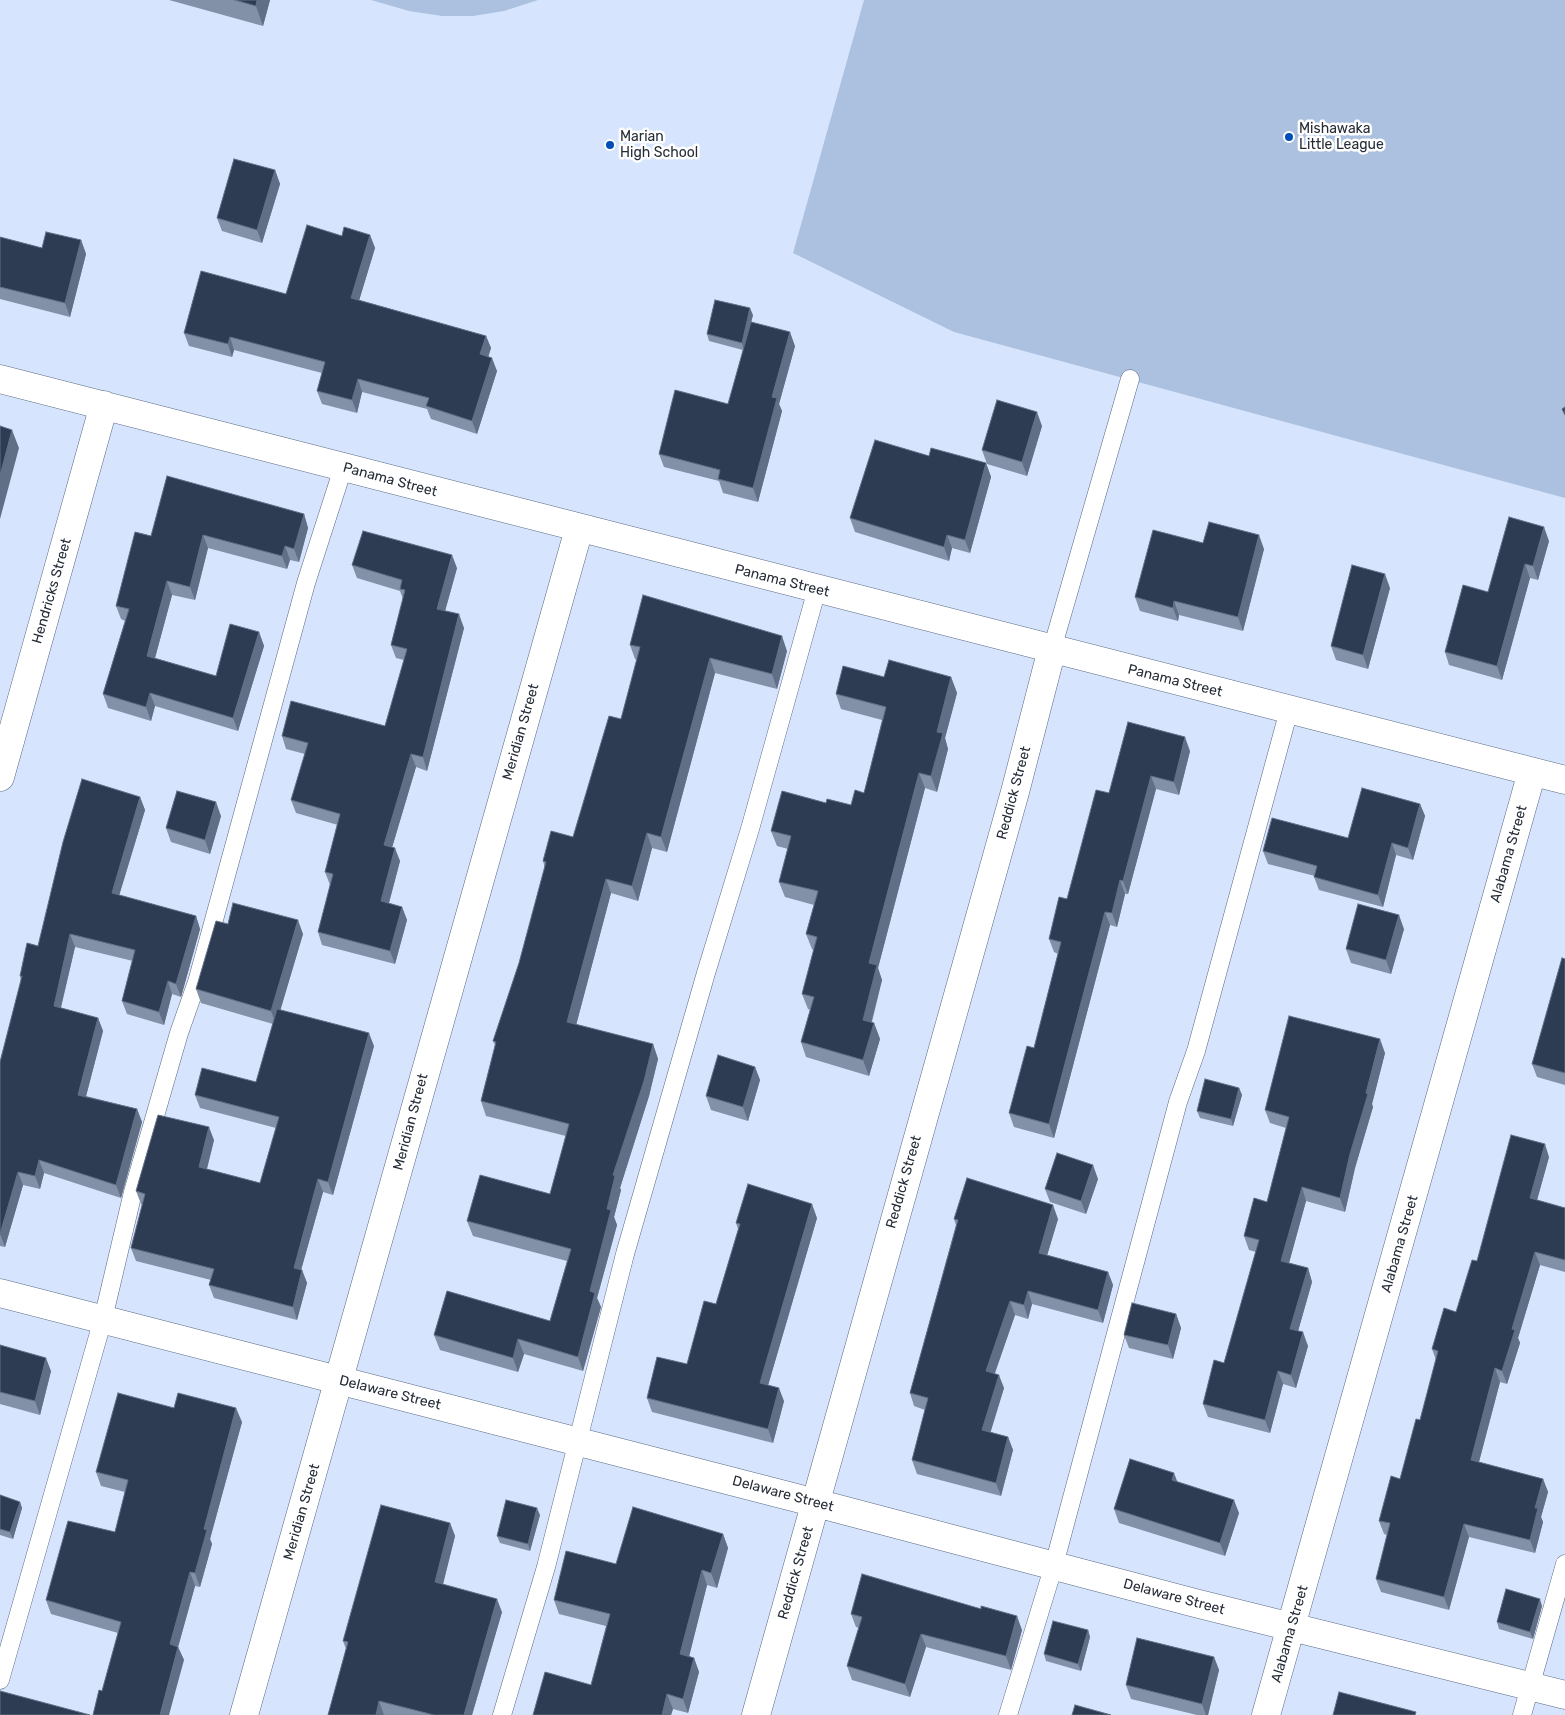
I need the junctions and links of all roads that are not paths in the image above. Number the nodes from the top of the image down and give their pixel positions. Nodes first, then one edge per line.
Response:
1 (0, 379) edge
2 (1130, 380) dead end
3 (104, 406) junction
4 (343, 468) junction
5 (579, 529) junction
6 (817, 589) junction
7 (1052, 649) junction
8 (1289, 710) junction
9 (1532, 772) junction
10 (0, 777) edge
11 (1565, 780) edge
12 (0, 1293) edge
13 (103, 1319) junction
14 (339, 1380) junction
15 (578, 1441) junction
16 (816, 1502) junction
17 (1565, 1564) edge
18 (1054, 1565) junction
19 (1292, 1626) junction
20 (0, 1680) edge
21 (1531, 1686) junction
22 (1565, 1695) edge
23 (244, 1715) edge
24 (502, 1715) edge
25 (756, 1715) edge
26 (1008, 1715) edge
27 (1266, 1715) edge
28 (1522, 1715) edge

1 - 3 street, Panama Street
2 - 7 lane
3 - 4 street, Panama Street
3 - 10 street, Hendricks Street
4 - 5 street, Panama Street
4 - 13 lane
5 - 6 street, Panama Street
5 - 14 street, Meridian Street
6 - 7 street, Panama Street
6 - 15 lane
7 - 8 street, Panama Street
7 - 16 street, Reddick Street
8 - 9 street, Panama Street
8 - 18 lane
9 - 11 street, Panama Street
9 - 19 street, Alabama Street
12 - 13 street, Delaware Street
13 - 14 street, Delaware Street
13 - 20 lane
14 - 15 street, Delaware Street
14 - 23 street, Meridian Street
15 - 16 street, Delaware Street
15 - 24 lane
16 - 18 street, Delaware Street
16 - 25 street, Reddick Street
17 - 21 lane
18 - 19 street, Delaware Street
18 - 26 lane
19 - 21 street, Delaware Street
19 - 27 street, Alabama Street
21 - 22 street, Delaware Street
21 - 28 lane

